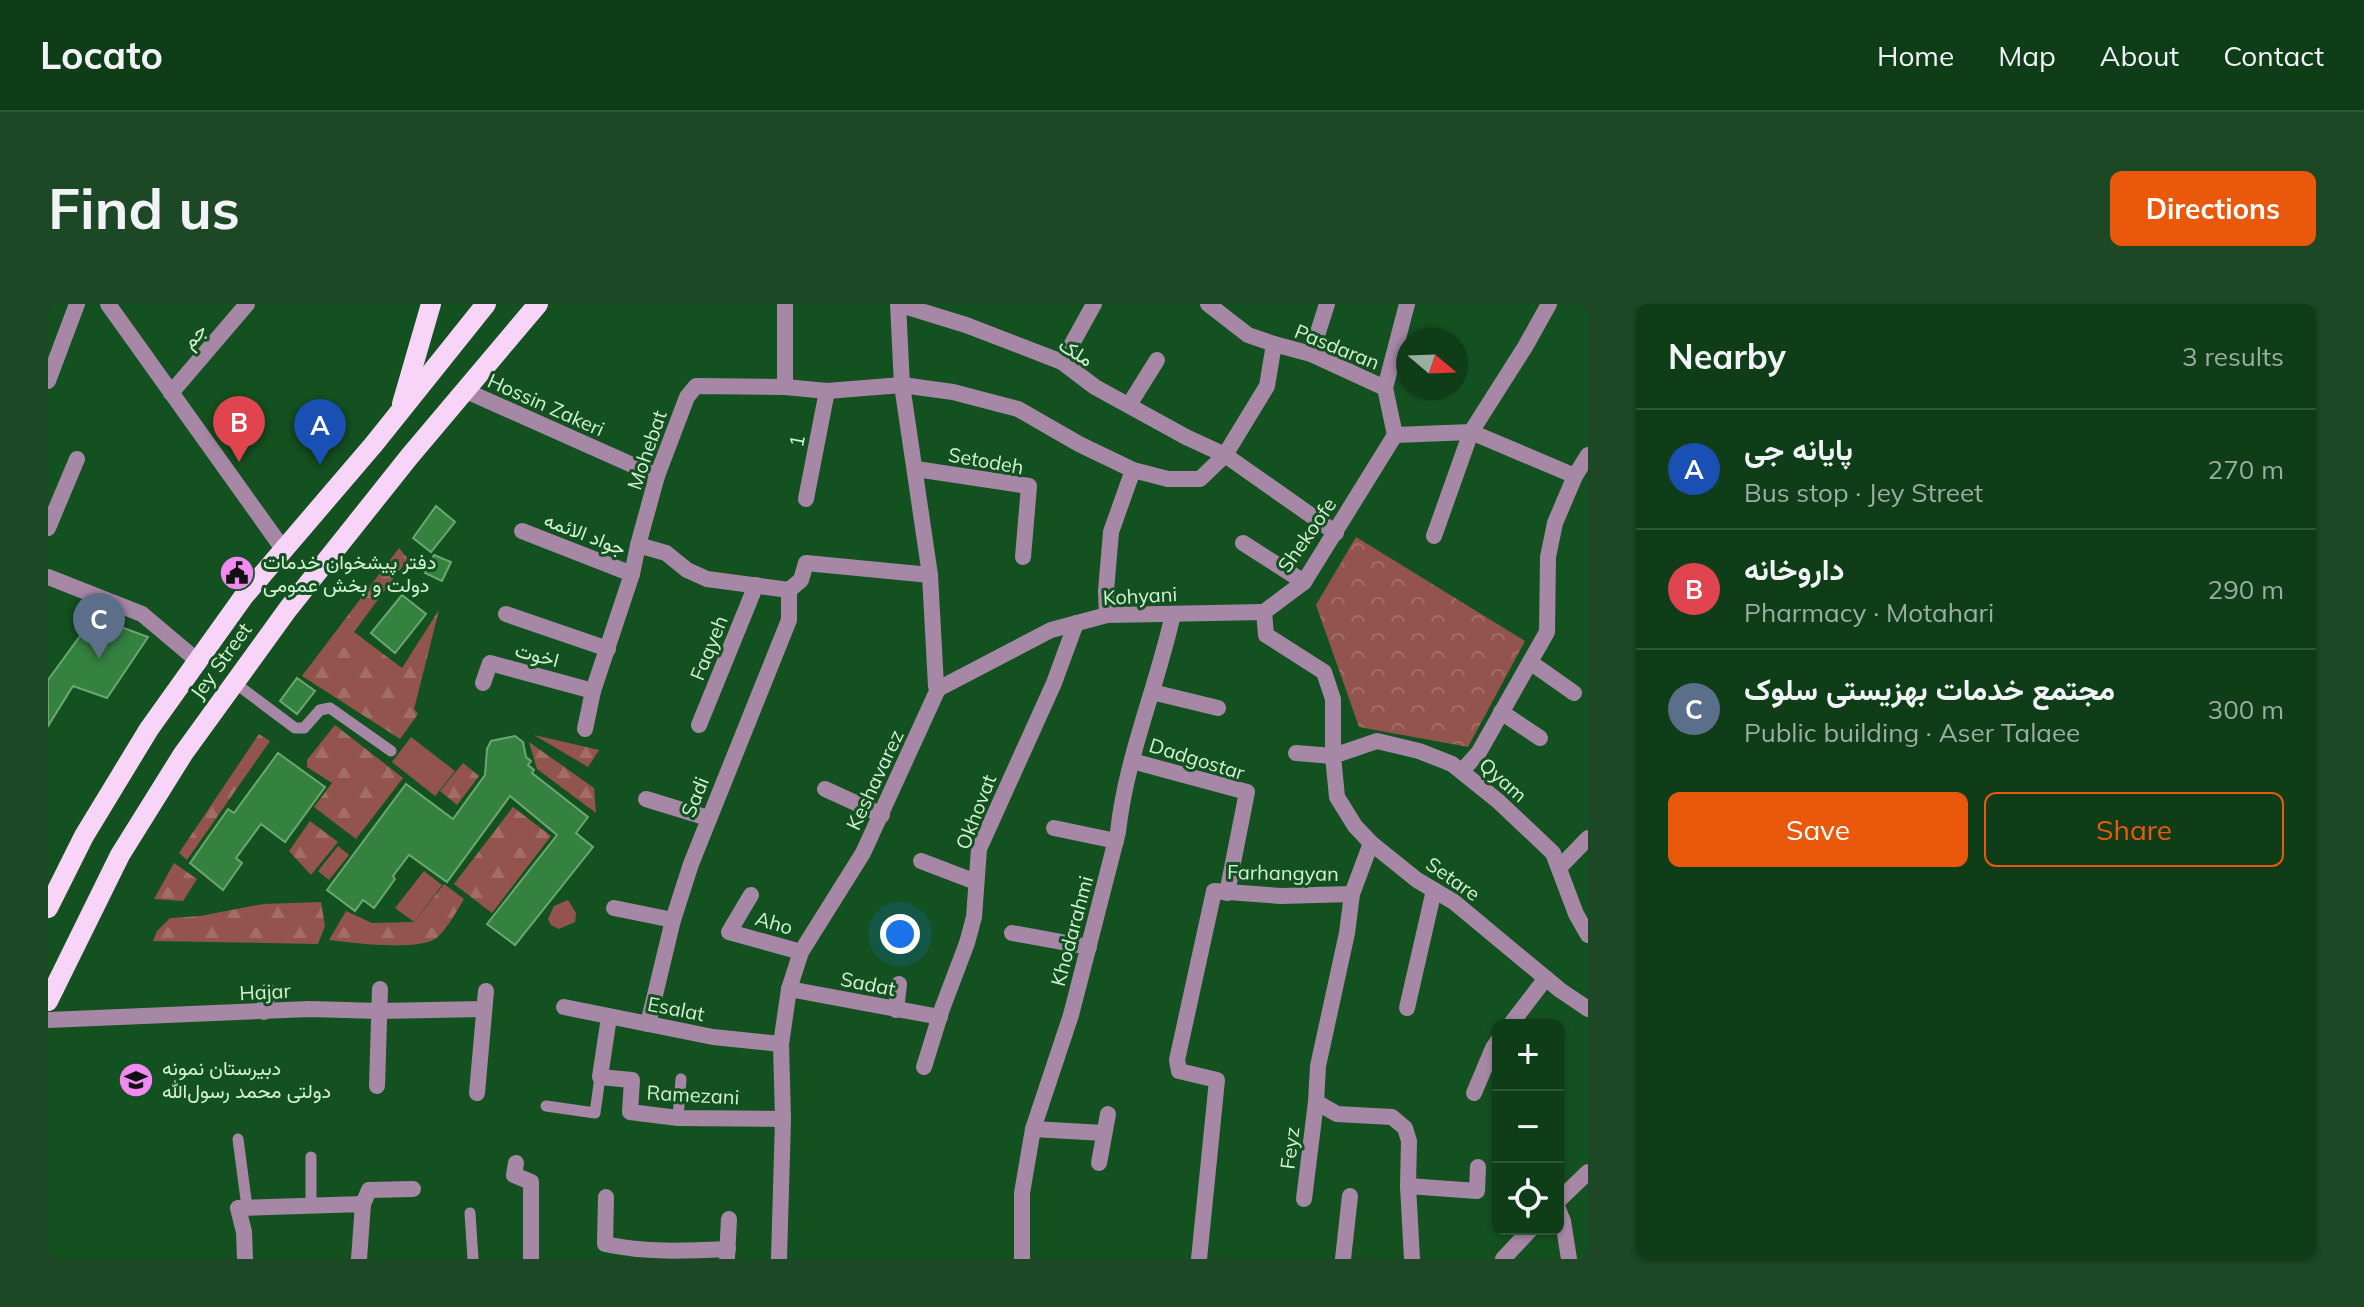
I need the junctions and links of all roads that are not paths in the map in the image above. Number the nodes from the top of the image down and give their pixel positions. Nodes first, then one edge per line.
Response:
1 (77, 304) edge
2 (108, 304) edge
3 (247, 304) edge
4 (431, 304) edge
5 (486, 304) edge
6 (538, 304) edge
7 (785, 304) edge
8 (898, 304) edge
9 (1094, 304) edge
10 (1208, 304) edge
11 (1327, 304) edge
12 (1407, 304) edge
13 (1549, 304) edge
14 (1274, 344) junction
15 (1311, 354) junction
16 (1157, 360) dead end
17 (1062, 362) junction
18 (48, 381) edge
19 (902, 385) junction
20 (785, 387) junction
21 (1385, 388) junction
22 (464, 390) junction
23 (827, 391) junction
24 (171, 393) junction
25 (1129, 405) junction
26 (400, 411) junction
27 (1471, 432) junction
28 (1395, 435) junction
29 (1225, 455) junction
30 (1588, 455) edge
31 (77, 459) dead end
32 (916, 469) junction
33 (1133, 470) junction
34 (657, 476) junction
35 (1575, 476) junction
36 (806, 499) dead end
37 (48, 528) edge
38 (522, 531) dead end
39 (1336, 533) junction
40 (1434, 536) dead end
41 (1243, 543) dead end
42 (638, 545) junction
43 (283, 549) junction
44 (1023, 557) dead end
45 (632, 574) junction
46 (930, 575) junction
47 (48, 577) edge
48 (1304, 582) junction
49 (756, 585) junction
50 (789, 590) junction
51 (1264, 612) junction
52 (506, 614) dead end
53 (1173, 614) junction
54 (1107, 615) junction
55 (1076, 623) junction
56 (608, 649) junction
57 (198, 661) junction
58 (1530, 662) junction
59 (235, 683) junction
60 (483, 683) dead end
61 (938, 689) junction
62 (593, 691) junction
63 (1152, 692) junction
64 (1574, 693) dead end
65 (1218, 708) dead end
66 (1501, 712) junction
67 (699, 725) dead end
68 (585, 729) dead end
69 (1540, 738) dead end
70 (391, 751) dead end
71 (1296, 753) dead end
72 (1333, 756) junction
73 (1132, 761) junction
74 (1462, 771) junction
75 (825, 789) dead end
76 (646, 799) dead end
77 (882, 815) junction
78 (708, 818) junction
79 (1054, 828) dead end
80 (1588, 838) edge
81 (1116, 841) junction
82 (1371, 843) junction
83 (921, 861) dead end
84 (1559, 868) junction
85 (976, 882) junction
86 (1434, 890) junction
87 (1220, 892) junction
88 (1352, 894) junction
89 (751, 895) dead end
90 (48, 908) edge
91 (614, 908) dead end
92 (673, 920) junction
93 (1012, 933) dead end
94 (1588, 935) edge
95 (1089, 947) junction
96 (801, 952) junction
97 (1546, 978) junction
98 (899, 984) dead end
99 (380, 989) dead end
100 (789, 989) junction
101 (268, 991) dead end
102 (486, 991) dead end
103 (48, 1001) edge
104 (564, 1007) dead end
105 (1407, 1008) dead end
106 (484, 1009) junction
107 (1588, 1009) edge
108 (896, 1010) junction
109 (379, 1011) junction
110 (264, 1012) junction
111 (609, 1017) junction
112 (940, 1017) junction
113 (1515, 1019) edge
114 (48, 1020) edge
115 (648, 1024) junction
116 (781, 1044) junction
117 (1492, 1050) edge
118 (924, 1067) dead end
119 (600, 1077) junction
120 (681, 1079) dead end
121 (377, 1086) dead end
122 (477, 1093) dead end
123 (1474, 1093) dead end
124 (1316, 1102) junction
125 (546, 1106) dead end
126 (1108, 1114) dead end
127 (678, 1118) junction
128 (783, 1119) junction
129 (1033, 1129) junction
130 (1104, 1133) junction
131 (238, 1139) dead end
132 (311, 1157) dead end
133 (516, 1163) dead end
134 (1099, 1163) dead end
135 (1478, 1167) dead end
136 (1588, 1172) edge
137 (1408, 1186) junction
138 (413, 1189) dead end
139 (1564, 1195) edge
140 (1350, 1196) dead end
141 (606, 1197) dead end
142 (1304, 1199) dead end
143 (363, 1204) junction
144 (311, 1206) junction
145 (247, 1207) junction
146 (470, 1213) dead end
147 (729, 1219) dead end
148 (1564, 1227) edge
149 (1525, 1235) edge
150 (727, 1254) edge
151 (670, 1256) edge
152 (245, 1259) edge
153 (359, 1259) edge
154 (473, 1259) edge
155 (531, 1259) edge
156 (779, 1259) edge
157 (1022, 1259) edge
158 (1199, 1259) edge
159 (1343, 1259) edge
160 (1412, 1259) edge
161 (1503, 1259) edge
162 (1569, 1259) edge

1 - 18 street
2 - 24 street
3 - 24 street, جم
4 - 26 main road
5 - 26 main road, Jey Street
6 - 22 main road, Jey Street
7 - 20 street
8 - 17 street, ملک
8 - 19 street, Keshavarez
9 - 17 street
10 - 14 street, Pasdaran
11 - 15 street
12 - 21 street
13 - 27 street
14 - 15 street, Pasdaran
14 - 29 street
15 - 21 street, Pasdaran
16 - 25 street
17 - 25 street, ملک
19 - 23 street, Mohebat
19 - 32 street, Keshavarez
19 - 33 street, Mohebat
20 - 23 street, Mohebat
20 - 34 street, Mohebat
21 - 28 street
22 - 34 street, Hossin Zakeri
22 - 59 main road, Jey Street
23 - 36 street, 1
24 - 43 street
25 - 29 street, ملک
26 - 43 main road, Jey Street
27 - 28 street
27 - 35 street
27 - 40 street
28 - 39 street, Shekoofe
29 - 33 street, Mohebat
29 - 39 street, ملک
30 - 35 street
31 - 37 street
32 - 44 street, Setodeh
32 - 46 street, Keshavarez
33 - 54 street
34 - 42 street, Mohebat
35 - 58 street
38 - 45 street, جواد الائمه
39 - 48 street, Shekoofe
41 - 48 street
42 - 45 street, Mohebat
42 - 49 street
43 - 57 main road, Jey Street
45 - 56 street, Mohebat
46 - 50 street
46 - 61 street, Keshavarez
47 - 57 street
48 - 51 street, Shekoofe
49 - 50 street
49 - 67 street, Faqyeh
50 - 78 street, Sadi
51 - 53 street, Kohyani
51 - 72 street
52 - 56 street
53 - 54 street, Kohyani
53 - 63 street, Khodarahmi
54 - 55 street, Kohyani
55 - 61 street, Kohyani
55 - 85 street, Okhovat
56 - 62 street, Mohebat
57 - 90 main road, Jey Street
58 - 64 street
58 - 66 street
59 - 70 lane
59 - 103 main road, Jey Street
60 - 62 street, اخوت
61 - 77 street, Keshavarez
62 - 68 street, Mohebat
63 - 65 street
63 - 73 street, Khodarahmi
66 - 69 street
66 - 74 street
71 - 72 street
72 - 74 street, Qyam
72 - 82 street, Setare
73 - 81 street, Khodarahmi
73 - 87 street, Dadgostar
74 - 84 street, Qyam
75 - 77 street
76 - 78 street
77 - 96 street, Keshavarez
78 - 92 street, Sadi
79 - 81 street
80 - 84 street
81 - 95 street, Khodarahmi
82 - 86 street, Setare
82 - 88 street, Feyz
83 - 85 street
84 - 94 street, Qyam
85 - 112 street, Okhovat
86 - 97 street, Setare
86 - 105 street
87 - 88 street, Farhangyan
87 - 158 street
88 - 124 street, Feyz
89 - 96 street, Aho
91 - 92 street
92 - 115 street, Sadi
93 - 95 street
95 - 129 street, Khodarahmi
96 - 100 street, Keshavarez
97 - 107 street, Setare
97 - 113 street
98 - 108 street
99 - 109 street
100 - 108 street, Sadat
100 - 116 street, Keshavarez
101 - 110 street
102 - 106 street
104 - 111 street, Esalat
106 - 109 street, Hajar
106 - 122 street
108 - 112 street, Sadat
109 - 110 street, Hajar
109 - 121 street
110 - 114 street, Hajar
111 - 115 street, Esalat
111 - 119 street
112 - 118 street, Okhovat
115 - 116 street, Esalat
116 - 128 street, Keshavarez
117 - 123 street
119 - 125 lane
119 - 127 street, Ramezani
120 - 127 lane
124 - 137 street
124 - 142 street, Feyz
126 - 130 street
127 - 128 street, Ramezani
128 - 156 street, Keshavarez
129 - 130 street
129 - 157 street, Khodarahmi
130 - 134 street
131 - 145 lane
132 - 144 lane
133 - 155 street
135 - 137 street
136 - 139 street
137 - 160 street
138 - 143 street
140 - 159 street
141 - 151 street
143 - 144 street
143 - 153 street
144 - 145 street
145 - 152 street
146 - 154 lane
147 - 150 street
148 - 162 street
149 - 161 street
150 - 151 street

